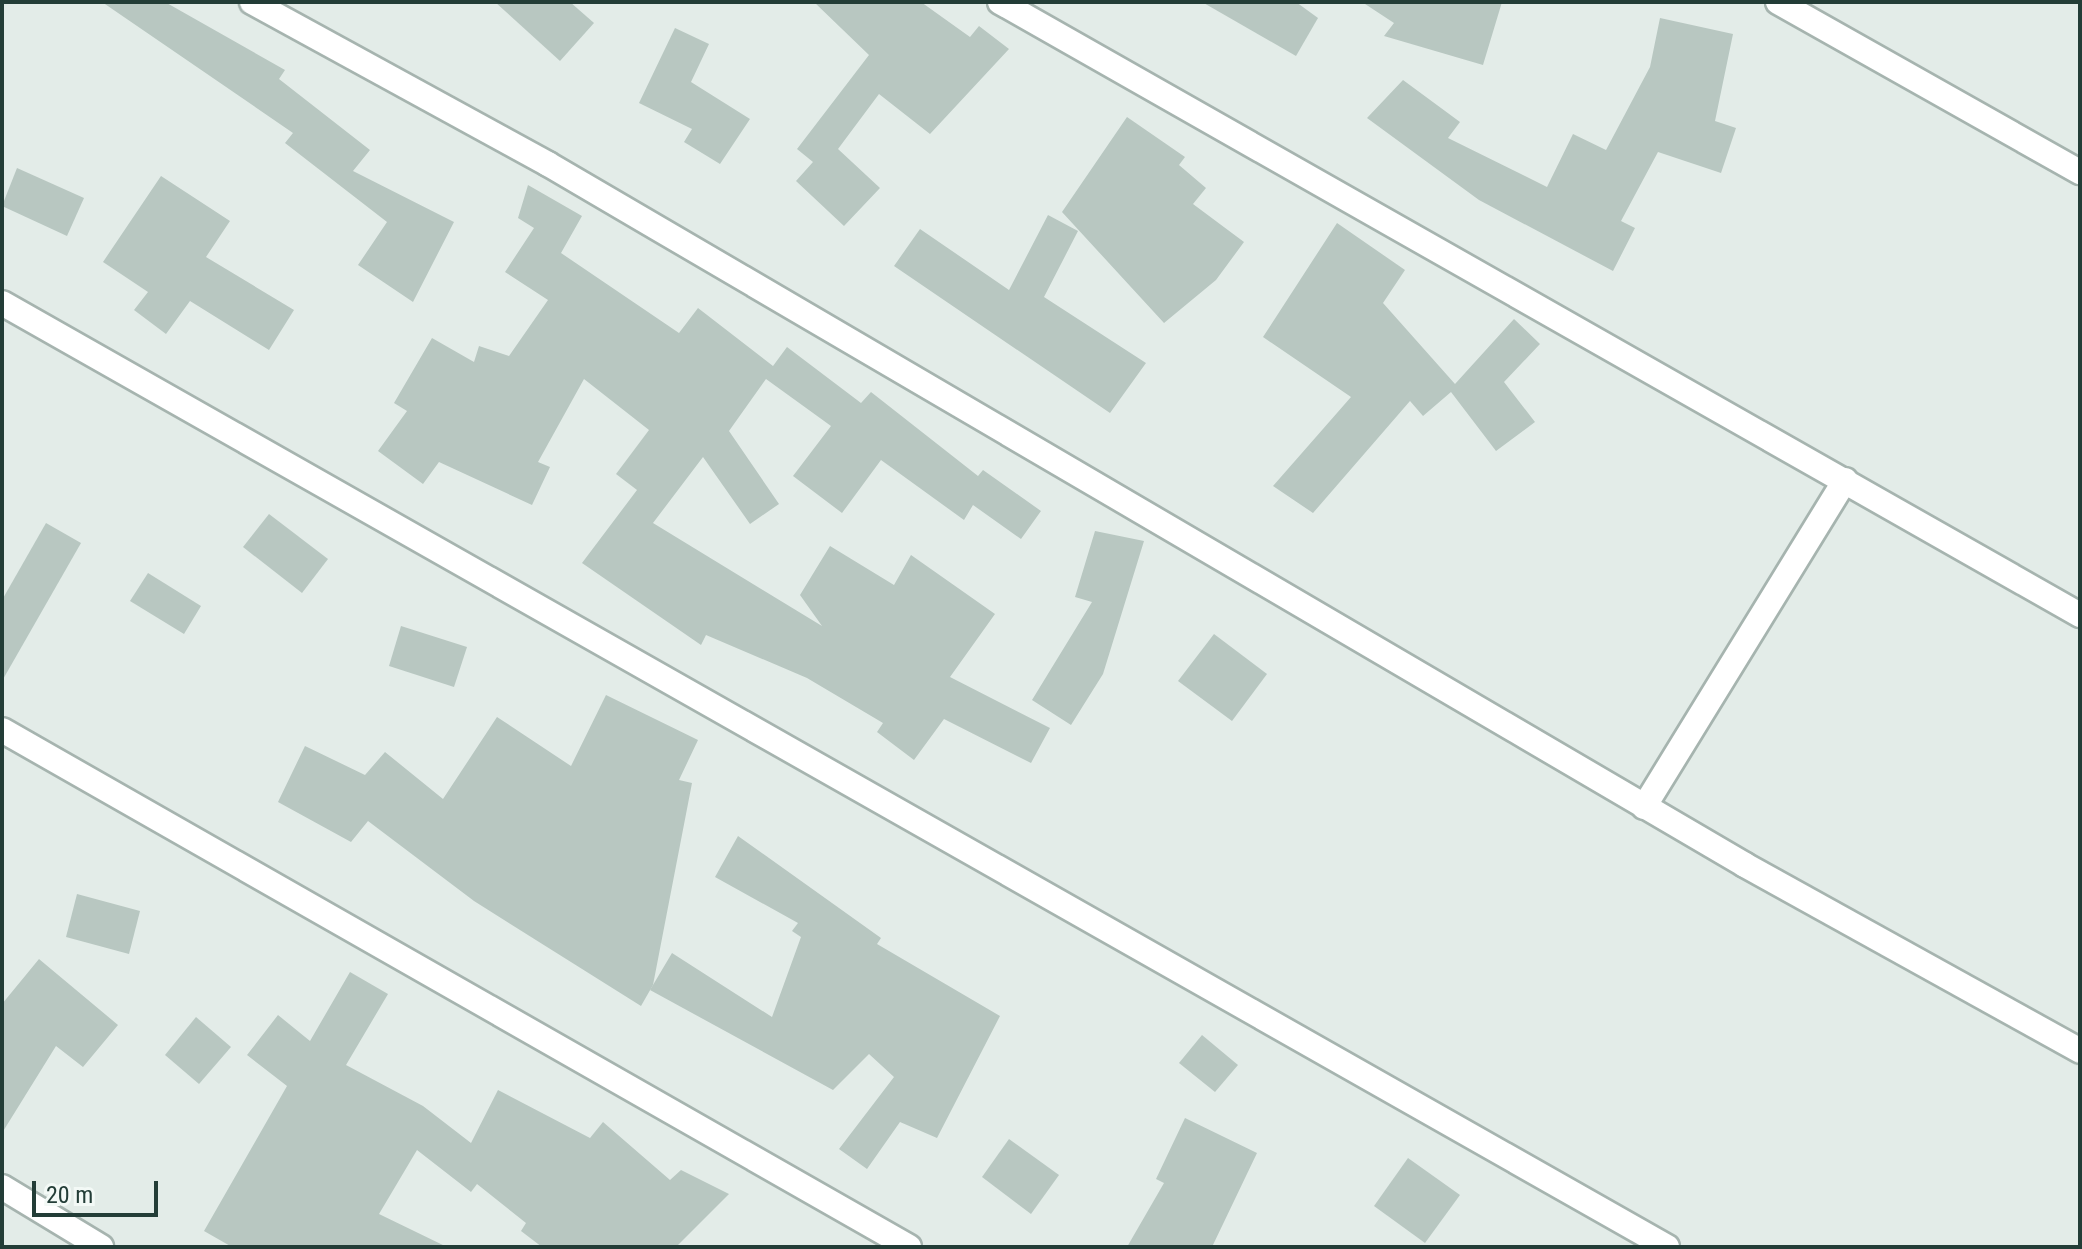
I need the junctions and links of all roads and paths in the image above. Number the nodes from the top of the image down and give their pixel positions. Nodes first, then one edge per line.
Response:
1 (252, 2) edge
2 (1000, 2) edge
3 (1778, 2) edge
4 (2080, 172) edge
5 (2, 303) edge
6 (1845, 480) junction
7 (2080, 615) edge
8 (2, 730) edge
9 (1644, 807) junction
10 (2080, 1051) edge
11 (2, 1187) edge
12 (101, 1247) edge
13 (909, 1247) edge
14 (1667, 1247) edge

1 - 9 street
2 - 6 street
3 - 4 street
5 - 14 street
6 - 7 street
6 - 9 street
8 - 13 street
9 - 10 street
11 - 12 street

